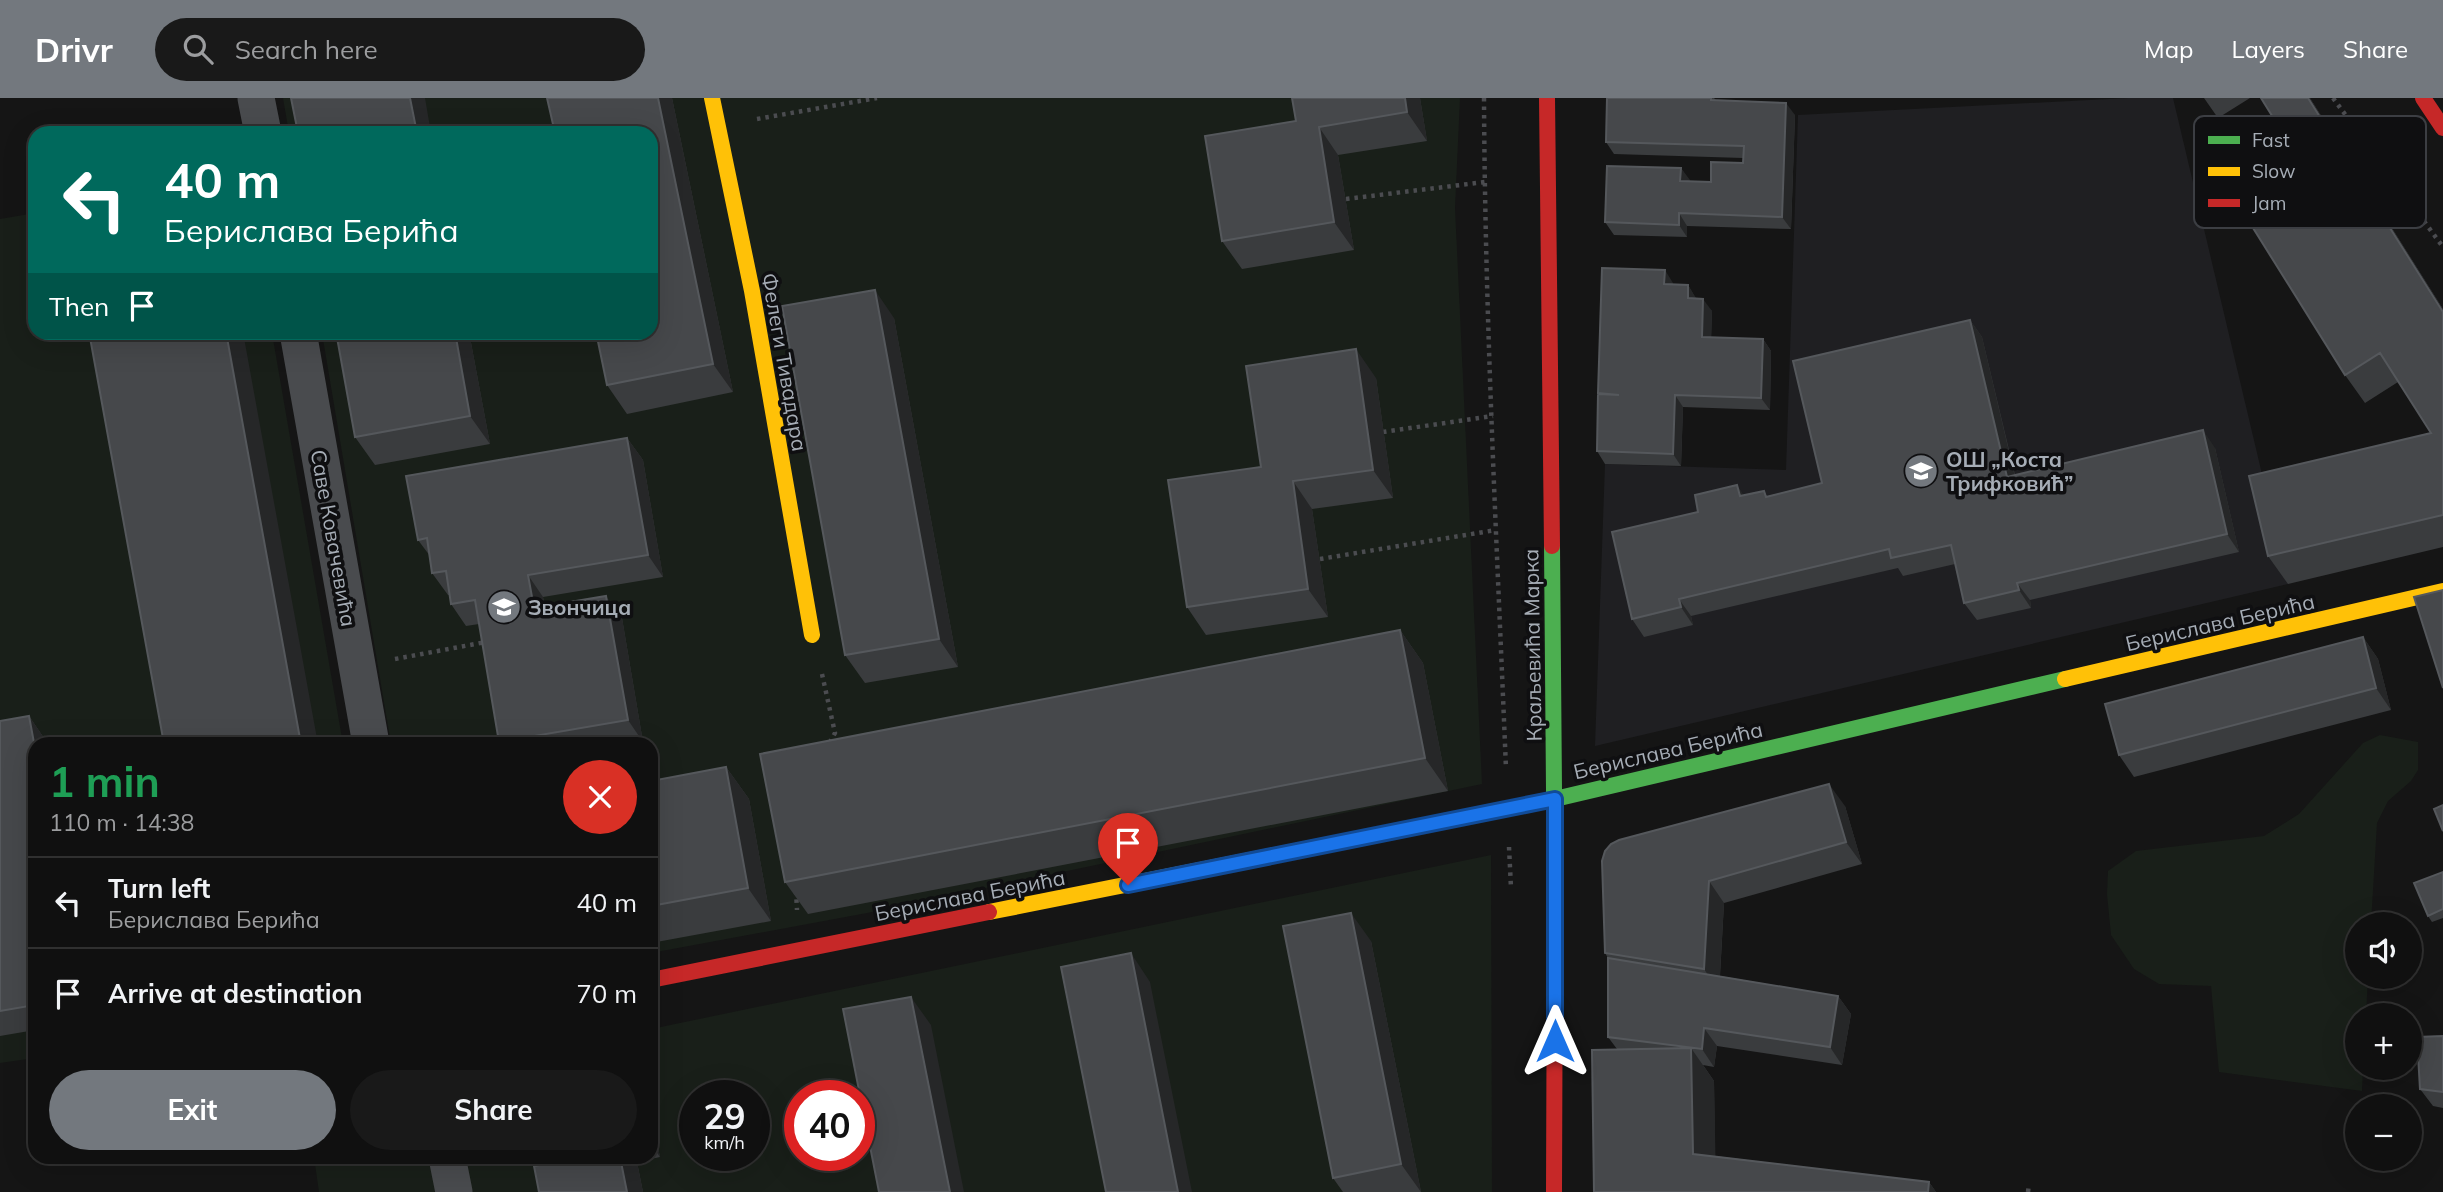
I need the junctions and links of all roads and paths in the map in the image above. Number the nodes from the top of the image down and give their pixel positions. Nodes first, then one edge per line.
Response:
1 (256, 98) edge
2 (712, 98) edge
3 (877, 98) edge
4 (1484, 98) edge
5 (1547, 98) edge
6 (2333, 98) edge
7 (2423, 98) edge
8 (2346, 116) edge
9 (718, 125) junction
10 (262, 126) edge
11 (2443, 128) edge
12 (1485, 182) junction
13 (1346, 199) dead end
14 (2426, 224) edge
15 (2443, 247) edge
16 (299, 340) edge
17 (1493, 416) junction
18 (1384, 432) dead end
19 (1496, 530) junction
20 (1320, 559) dead end
21 (2443, 591) edge
22 (812, 635) joint
23 (493, 641) edge
24 (356, 666) junction
25 (370, 737) edge
26 (824, 752) edge
27 (1555, 799) junction
28 (1508, 808) junction
29 (797, 888) edge
30 (1511, 889) dead end
31 (796, 899) edge
32 (658, 979) edge
33 (448, 1164) edge
34 (2029, 1184) dead end
35 (454, 1192) edge
36 (1554, 1192) edge
37 (2028, 1192) edge

1 - 10 street
2 - 9 street, Фелеги Тивадара
3 - 9 path
4 - 12 path
5 - 27 street, Краљевића Марка
6 - 8 path
7 - 11 street
9 - 22 street, Фелеги Тивадара
12 - 13 path
12 - 17 path
14 - 15 path
16 - 24 street, Саве Ковачевића
17 - 18 path
17 - 19 path
19 - 20 path
19 - 28 path
21 - 27 street, Берислава Берића
22 - 26 path
23 - 24 path
24 - 25 street, Саве Ковачевића
27 - 28 street, Берислава Берића
27 - 36 street, Краљевића Марка
28 - 30 path
28 - 32 street, Берислава Берића
29 - 31 path
33 - 35 street
34 - 37 path

